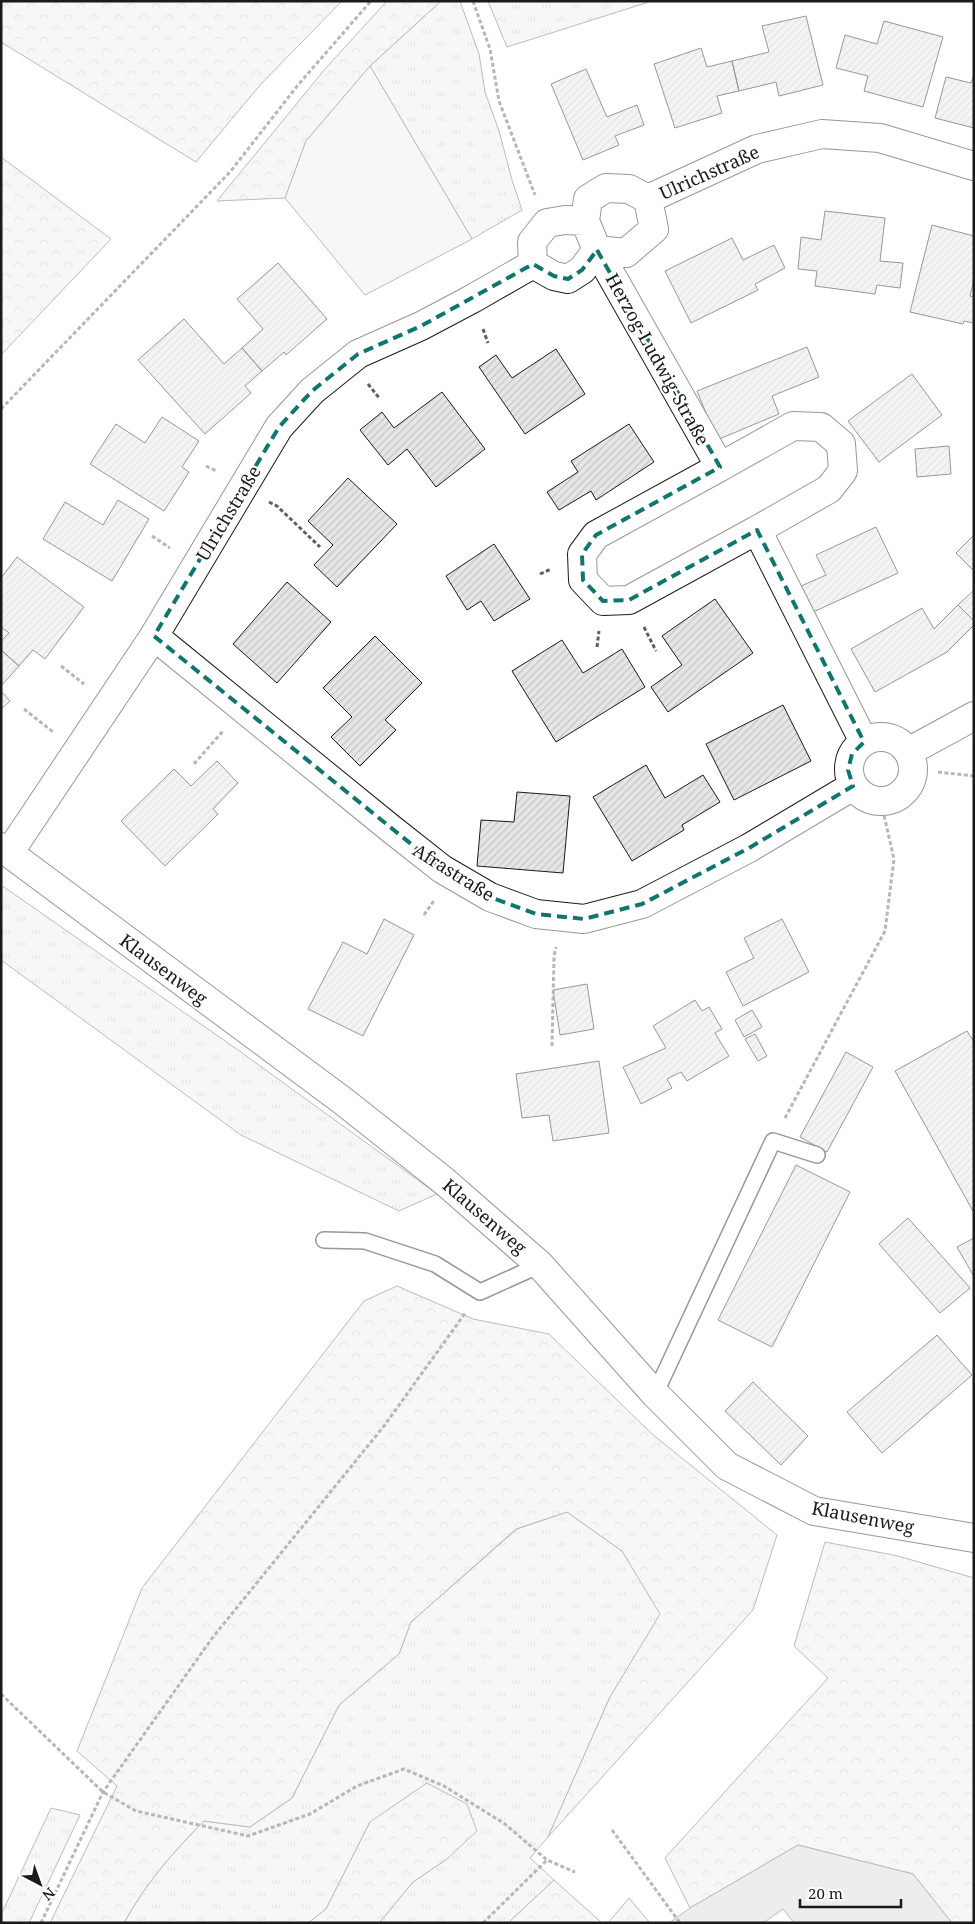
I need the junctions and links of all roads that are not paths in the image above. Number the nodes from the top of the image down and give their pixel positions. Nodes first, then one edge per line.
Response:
1 (974, 166) edge
2 (648, 200) junction
3 (585, 221) junction
4 (597, 250) junction
5 (533, 264) junction
6 (720, 467) junction
7 (757, 530) junction
8 (154, 636) junction
9 (974, 716) edge
10 (864, 742) junction
11 (911, 760) junction
12 (853, 786) junction
13 (5, 850) edge
14 (817, 1155) dead end
15 (324, 1240) dead end
16 (540, 1265) junction
17 (655, 1394) junction
18 (974, 1538) edge

1 - 2 street, Ulrichstraße
2 - 3 street, Ulrichstraße
2 - 4 street, Ulrichstraße
3 - 4 street
3 - 5 street
4 - 5 street
4 - 6 street, Herzog-Ludwig-Straße
5 - 8 street, Ulrichstraße
6 - 7 street
6 - 7 street
7 - 10 street
8 - 12 street, Afrastraße
8 - 13 street, Ulrichstraße
9 - 11 street
10 - 11 street
10 - 12 street
11 - 12 street
13 - 16 street, Klausenweg
14 - 17 lane
15 - 16 lane
16 - 17 street, Klausenweg
17 - 18 street, Klausenweg

